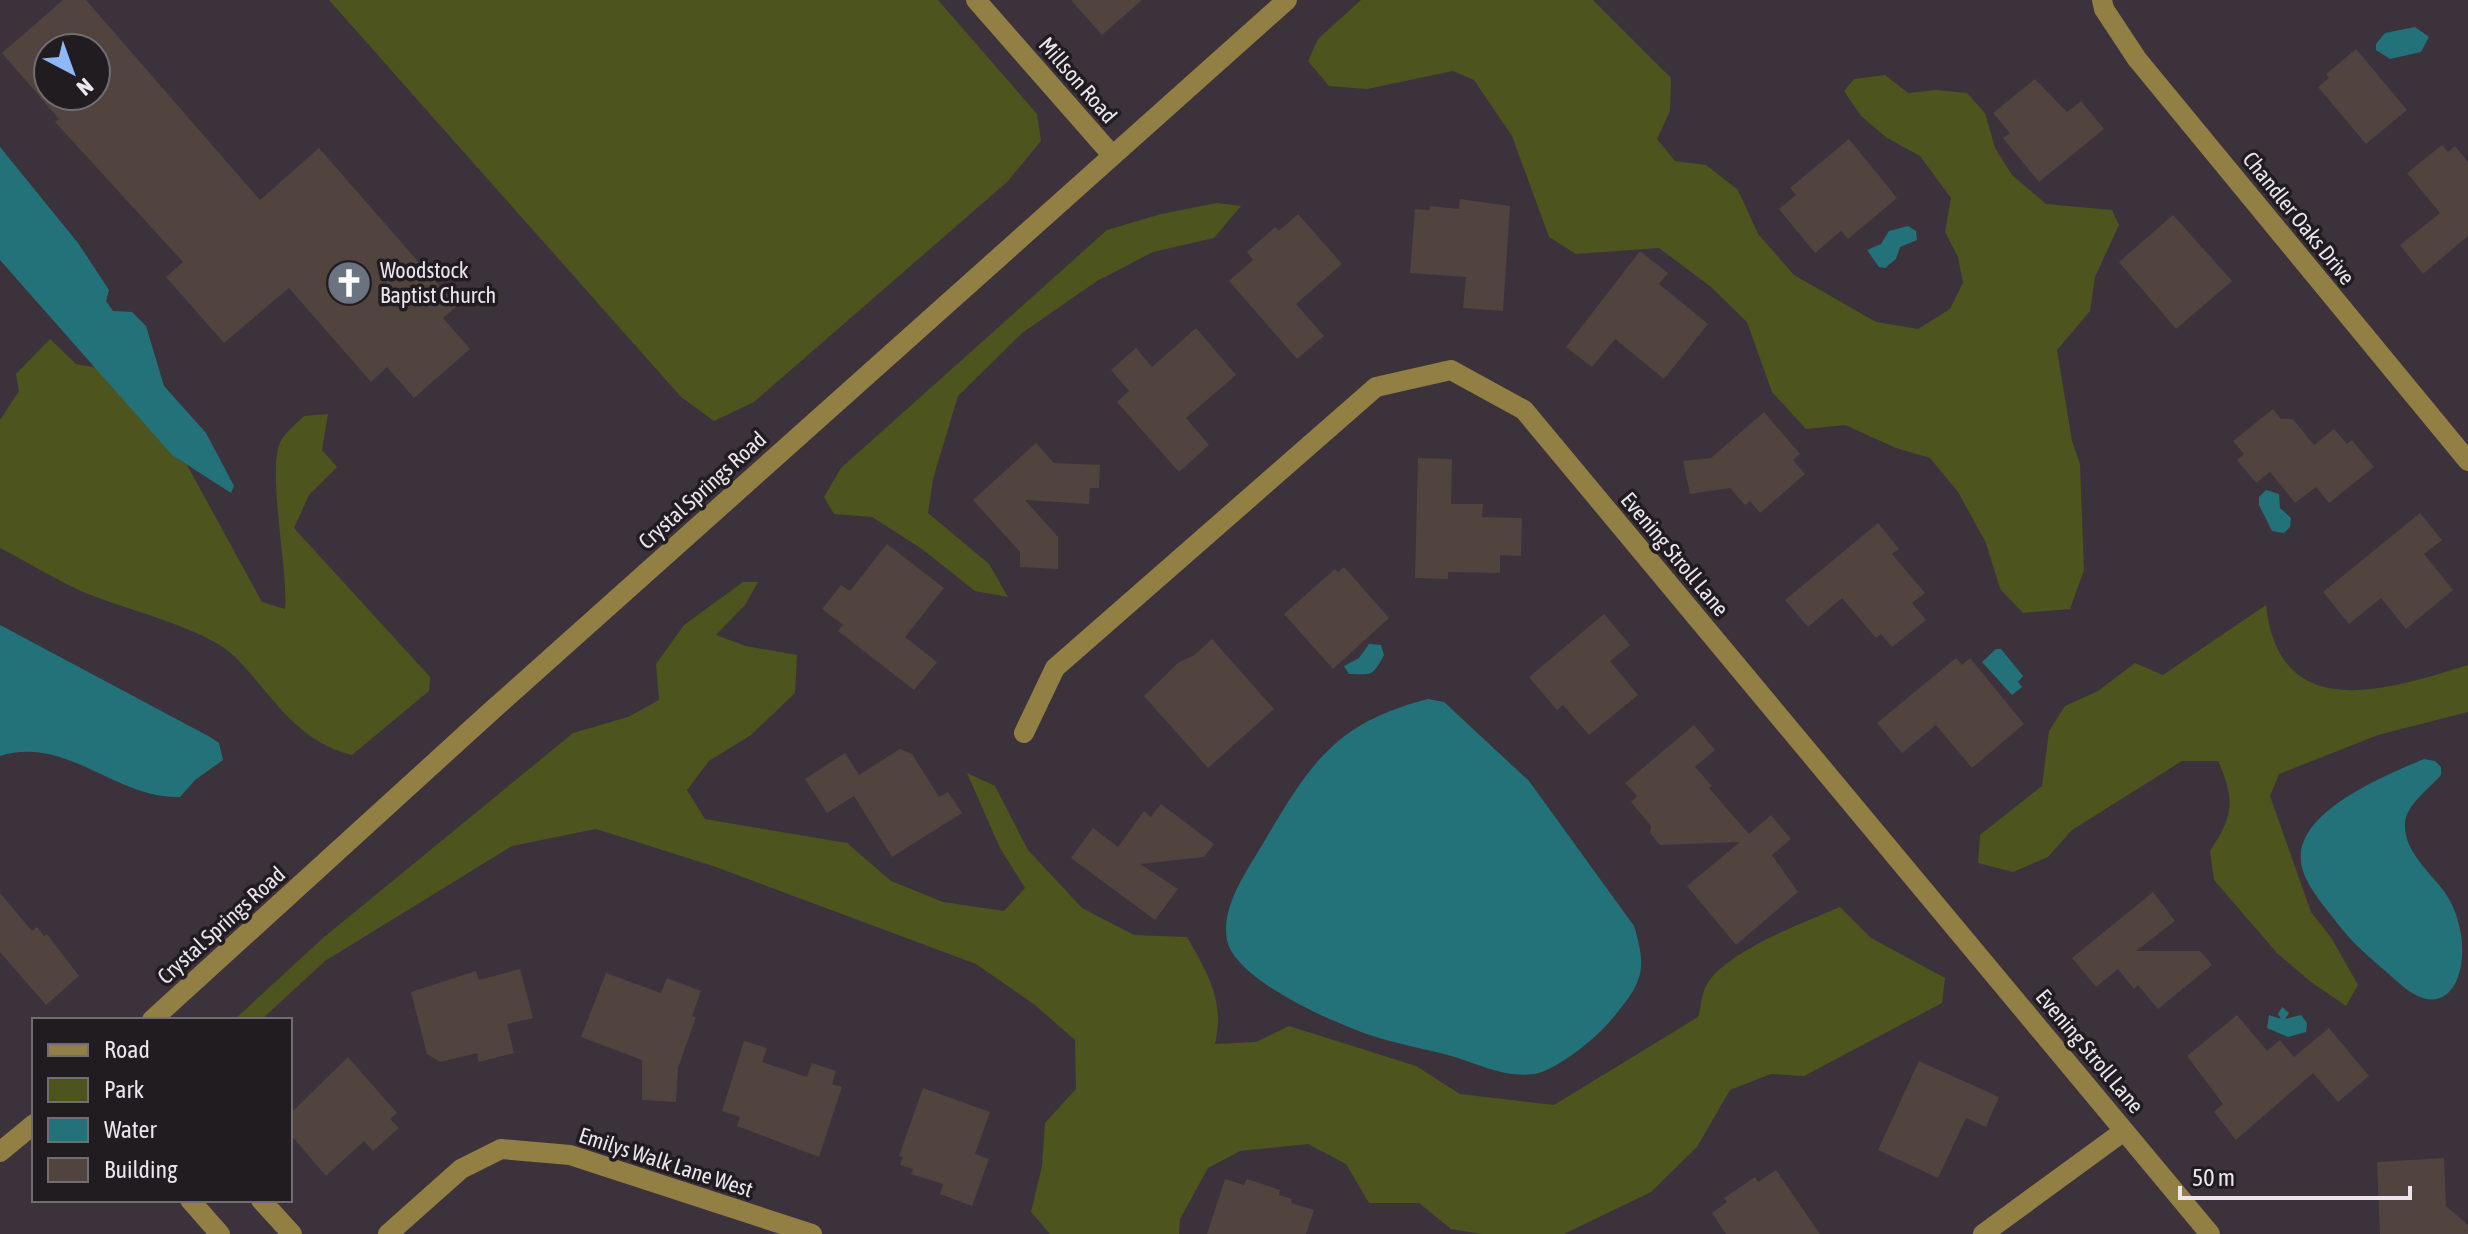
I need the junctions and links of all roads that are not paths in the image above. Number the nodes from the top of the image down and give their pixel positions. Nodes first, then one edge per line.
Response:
1 (976, 0) edge
2 (1287, 0) edge
3 (2102, 0) edge
4 (1112, 155) junction
5 (2468, 461) edge
6 (1024, 733) dead end
7 (154, 1018) edge
8 (32, 1126) edge
9 (2124, 1131) junction
10 (0, 1152) edge
11 (192, 1202) edge
12 (263, 1202) edge
13 (220, 1234) edge
14 (292, 1234) edge
15 (388, 1234) edge
16 (812, 1234) edge
17 (1983, 1234) edge
18 (2210, 1234) edge

1 - 4 street, Millson Road
2 - 4 street, Crystal Springs Road
3 - 5 street, Chandler Oaks Drive
4 - 7 street, Crystal Springs Road
6 - 9 street, Evening Stroll Lane
8 - 10 street
9 - 17 street
9 - 18 street, Evening Stroll Lane
11 - 13 street
12 - 14 street
15 - 16 street, Emilys Walk Lane West

